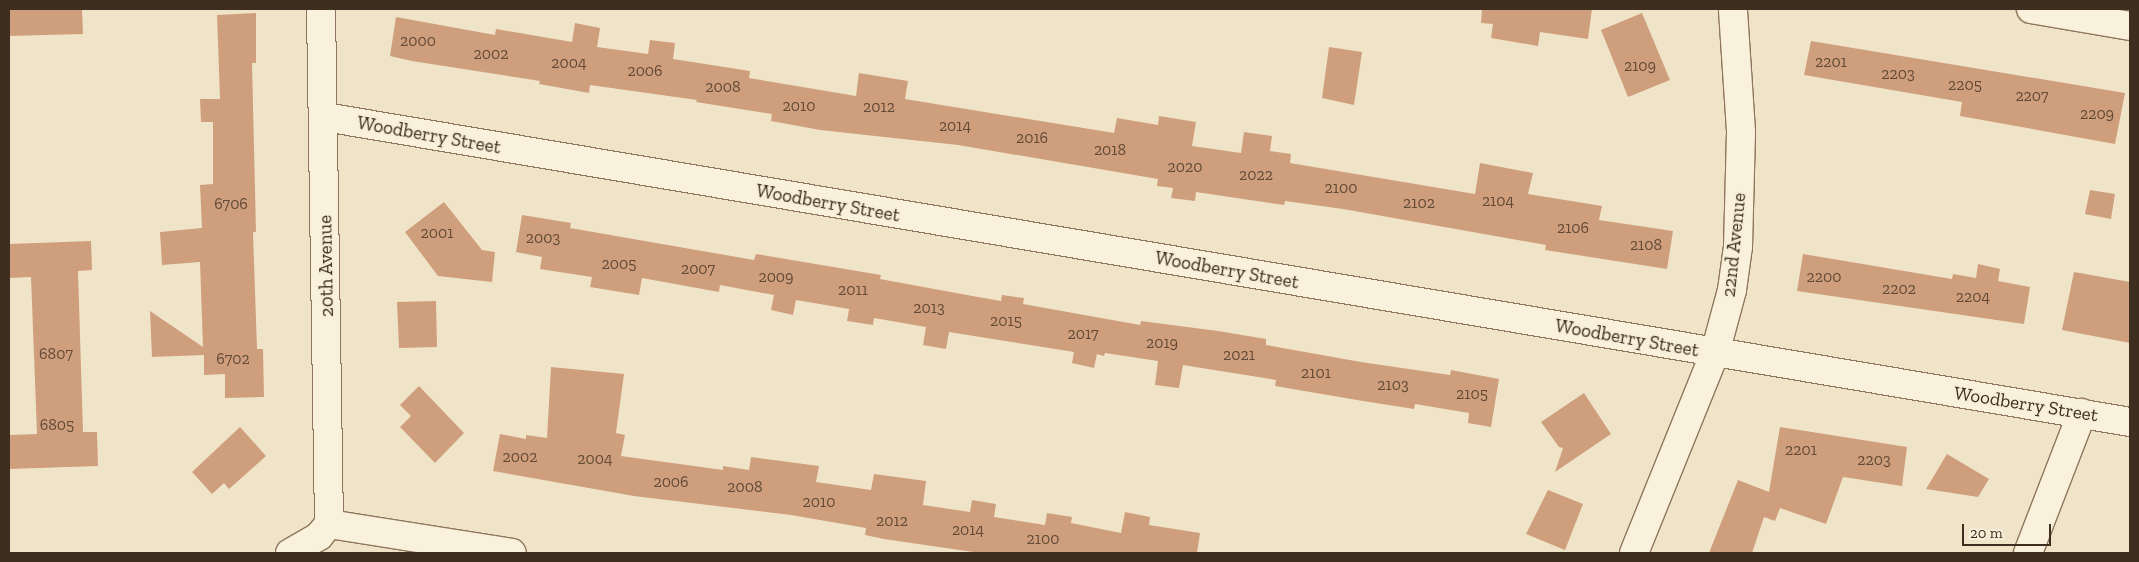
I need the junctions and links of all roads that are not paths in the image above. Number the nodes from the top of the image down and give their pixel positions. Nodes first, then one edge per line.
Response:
1 (321, 9) edge
2 (1734, 9) edge
3 (2031, 9) edge
4 (2121, 19) edge
5 (325, 117) junction
6 (1715, 353) junction
7 (2082, 413) junction
8 (2130, 422) edge
9 (328, 524) junction
10 (290, 553) edge
11 (512, 553) edge
12 (1634, 553) edge
13 (2028, 553) edge

1 - 5 street, 20th Avenue
2 - 6 street, 22nd Avenue
3 - 4 street
5 - 6 street, Woodberry Street
5 - 9 street, 20th Avenue
6 - 7 street, Woodberry Street
6 - 12 street, 22nd Avenue
7 - 8 street, Woodberry Street
7 - 13 street
9 - 10 street
9 - 11 street

